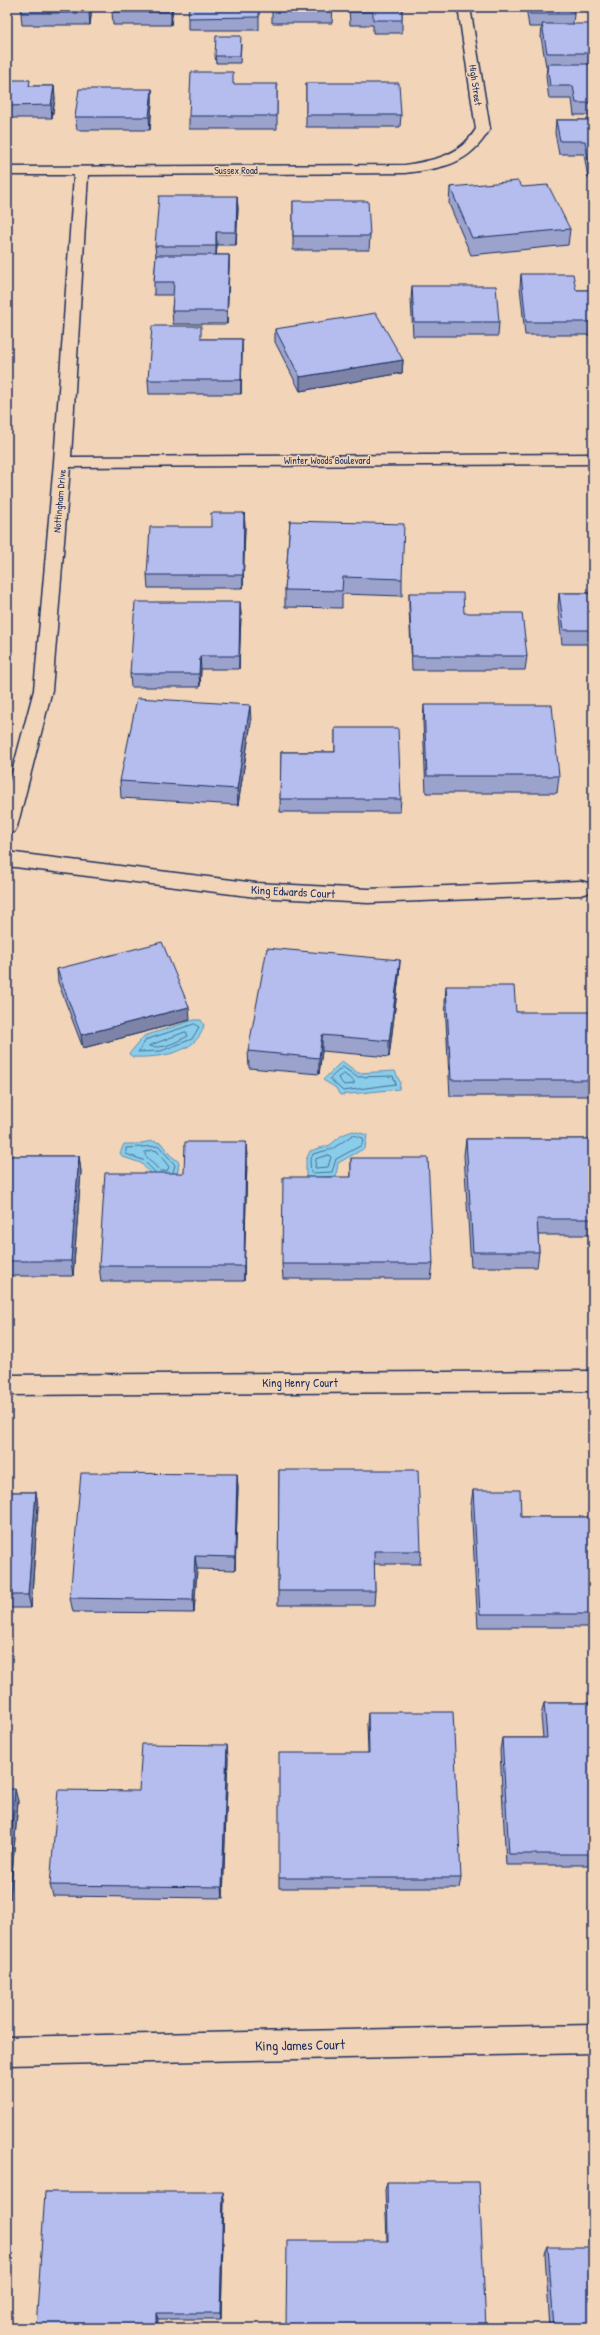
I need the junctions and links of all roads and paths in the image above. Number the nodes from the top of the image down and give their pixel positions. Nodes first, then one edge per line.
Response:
1 (464, 7) edge
2 (462, 156) joint
3 (81, 170) junction
4 (7, 171) edge
5 (593, 459) edge
6 (62, 462) junction
7 (7, 828) edge
8 (7, 859) edge
9 (582, 888) dead end
10 (593, 1381) edge
11 (7, 1385) edge
12 (593, 2039) edge
13 (7, 2051) edge

1 - 2 street, High Street
2 - 3 street, Sussex Road
3 - 4 street, Sussex Road
3 - 6 street, Nottingham Drive
5 - 6 street, Winter Woods Boulevard
6 - 7 street, Nottingham Drive
8 - 9 street, King Edwards Court
10 - 11 street, King Henry Court
12 - 13 street, King James Court

